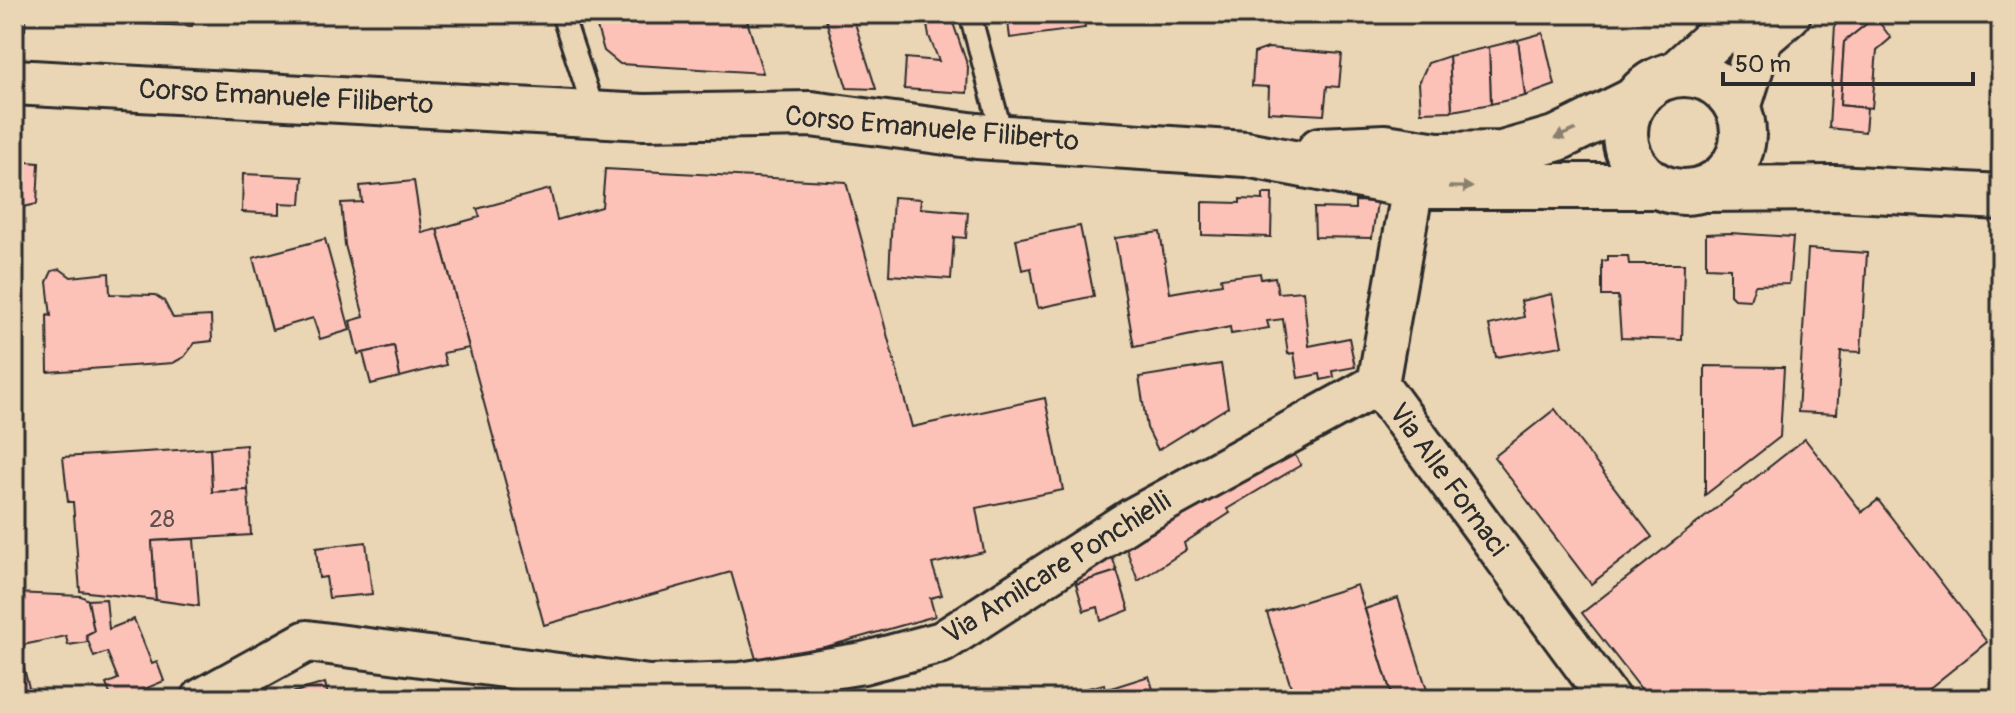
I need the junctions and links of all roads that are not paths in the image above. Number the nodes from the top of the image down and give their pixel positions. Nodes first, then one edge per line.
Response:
1 (562, 14) edge
2 (970, 14) edge
3 (1741, 14) edge
4 (1788, 14) edge
5 (1676, 74) junction
6 (14, 82) edge
7 (1635, 100) junction
8 (595, 114) junction
9 (1741, 120) junction
10 (990, 137) junction
11 (1425, 171) junction
12 (1656, 186) junction
13 (1835, 188) junction
14 (1704, 189) junction
15 (2001, 197) edge
16 (1378, 384) junction
17 (202, 699) edge
18 (1609, 699) edge

1 - 8 lane
2 - 10 lane
3 - 5 main road
4 - 9 main road
5 - 7 main road
5 - 9 main road
6 - 8 main road, Corso Emanuele Filiberto
7 -> 11 main road, Corso Emanuele Filiberto
7 - 12 main road
8 - 10 main road, Corso Emanuele Filiberto
9 - 13 main road
9 - 14 main road
10 - 11 main road, Corso Emanuele Filiberto
11 -> 12 main road, Corso Emanuele Filiberto
11 - 16 street, Via Alle Fornaci
12 - 14 main road
13 - 14 main road
13 - 15 main road
16 - 17 street, Via Amilcare Ponchielli
16 - 18 street, Via Alle Fornaci

